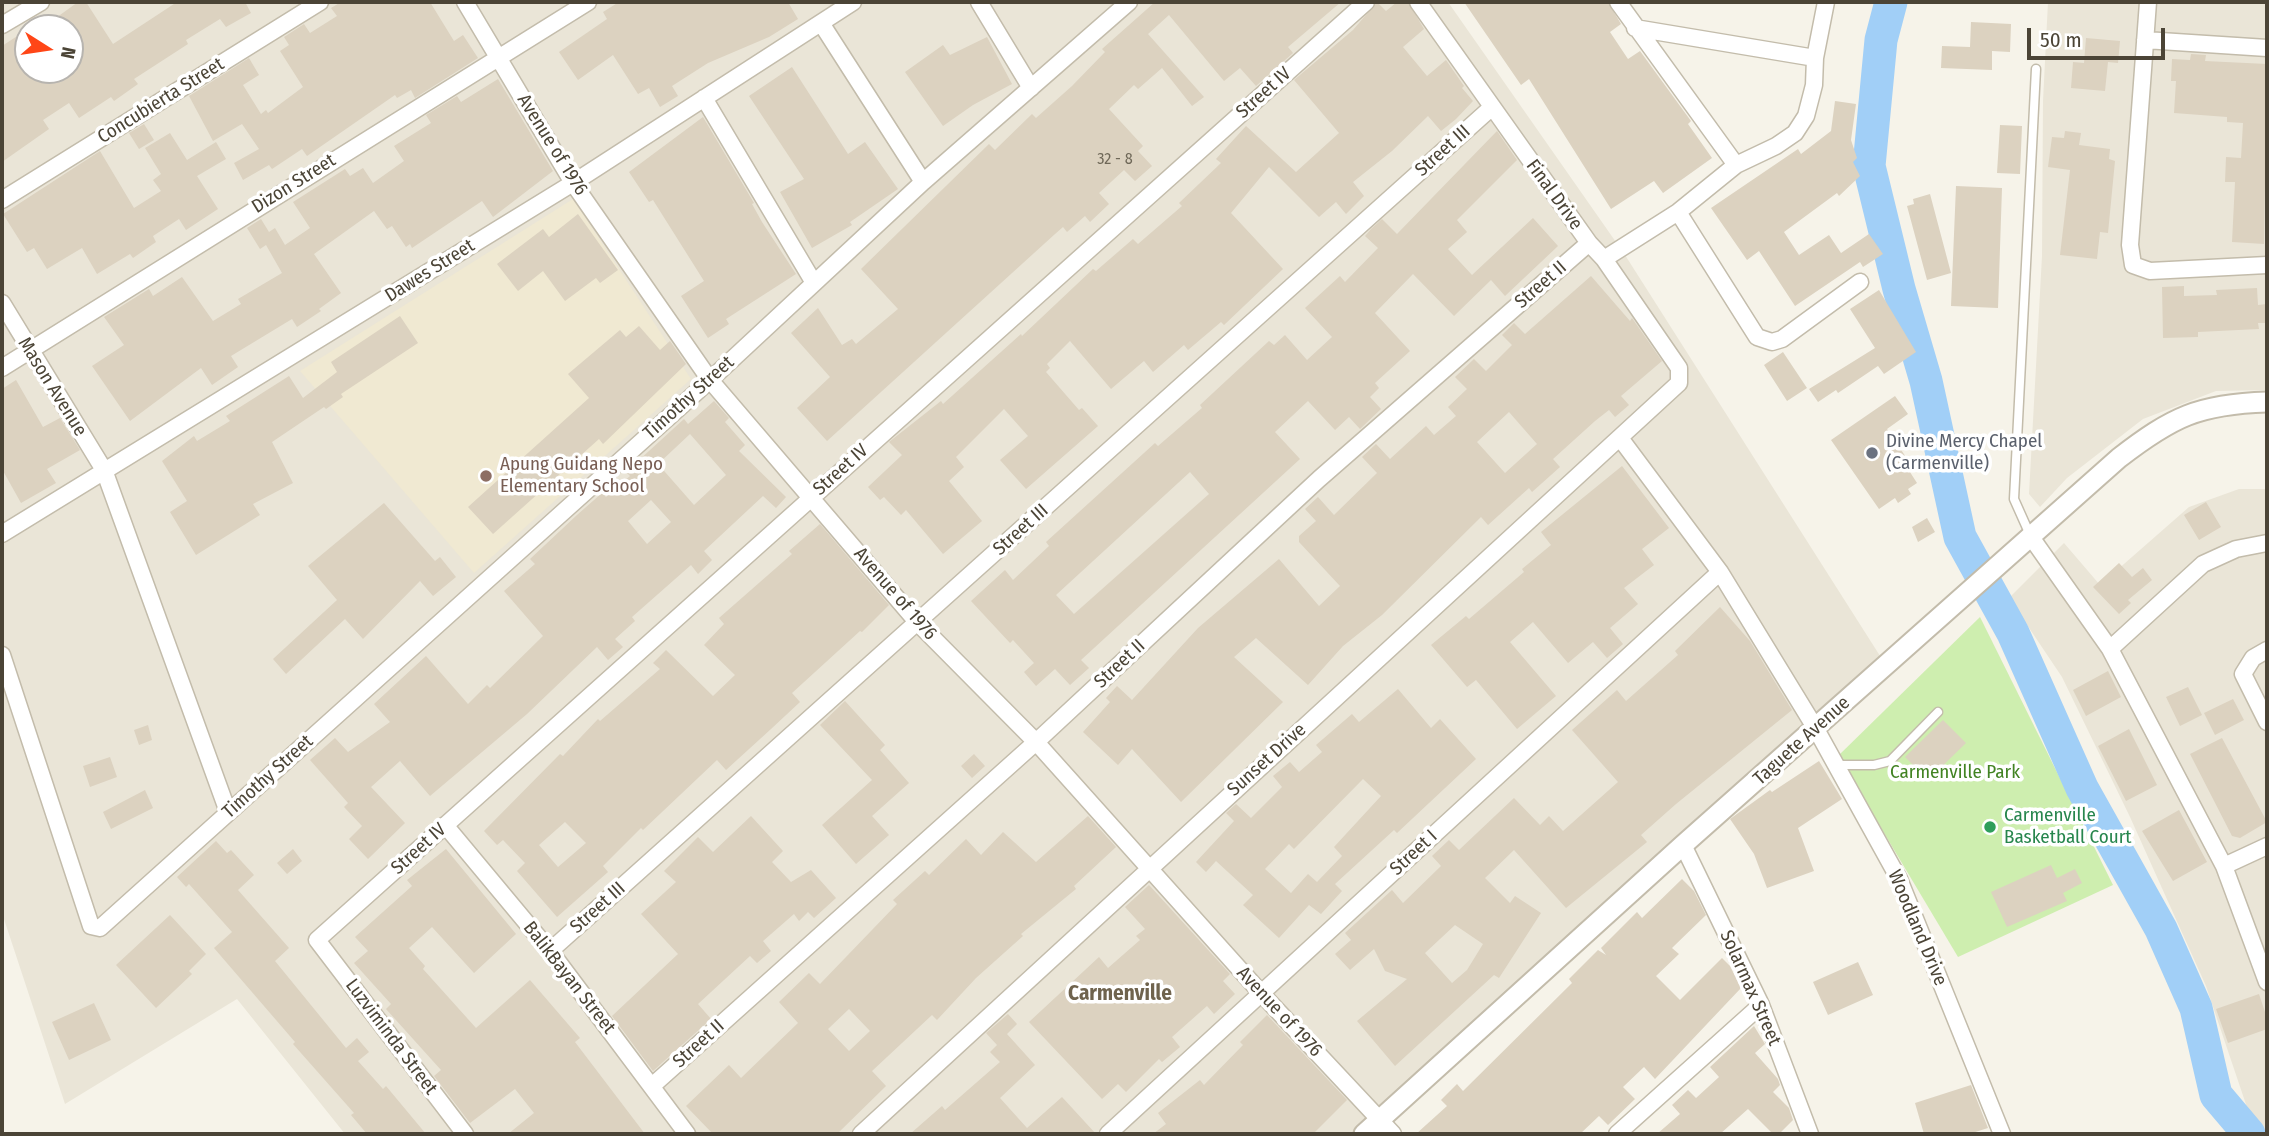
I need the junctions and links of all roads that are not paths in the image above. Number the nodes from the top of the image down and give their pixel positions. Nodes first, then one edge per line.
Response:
1 (41, 2) edge
2 (320, 2) edge
3 (465, 2) edge
4 (588, 2) edge
5 (853, 2) edge
6 (979, 2) edge
7 (1129, 2) edge
8 (1366, 2) edge
9 (1418, 2) edge
10 (1618, 2) edge
11 (1826, 2) edge
12 (2147, 2) edge
13 (821, 23) junction
14 (2, 25) edge
15 (1635, 28) junction
16 (2145, 40) junction
17 (2267, 48) edge
18 (498, 57) junction
19 (1815, 58) junction
20 (2036, 69) dead end
21 (1031, 88) junction
22 (704, 98) junction
23 (1491, 108) junction
24 (1736, 164) junction
25 (923, 182) junction
26 (573, 183) junction
27 (2, 200) edge
28 (1678, 212) junction
29 (1589, 243) junction
30 (1604, 259) junction
31 (2267, 265) edge
32 (1860, 282) dead end
33 (814, 284) junction
34 (2, 303) edge
35 (29, 350) junction
36 (2, 368) edge
37 (710, 380) junction
38 (1675, 389) joint
39 (2267, 402) edge
40 (1620, 438) junction
41 (104, 470) junction
42 (811, 497) junction
43 (2, 534) edge
44 (2031, 537) junction
45 (2267, 543) edge
46 (1720, 572) junction
47 (918, 623) junction
48 (2110, 649) junction
49 (2267, 650) edge
50 (2, 654) edge
51 (1938, 712) dead end
52 (2267, 722) edge
53 (1816, 729) junction
54 (1036, 742) junction
55 (1835, 765) junction
56 (228, 812) junction
57 (445, 825) junction
58 (1683, 845) junction
59 (2267, 846) edge
60 (2224, 866) junction
61 (1149, 867) junction
62 (317, 940) joint
63 (550, 951) junction
64 (2263, 960) edge
65 (2267, 982) edge
66 (1261, 993) junction
67 (1761, 1005) junction
68 (652, 1086) junction
69 (1387, 1127) edge
70 (465, 1134) edge
71 (687, 1134) edge
72 (861, 1134) edge
73 (1108, 1134) edge
74 (1364, 1134) edge
75 (1617, 1134) edge
76 (1810, 1134) edge
77 (2002, 1134) edge

1 - 14 street
2 - 27 street, Concubierta Street
3 - 18 street, Avenue of 1976
4 - 18 street, Dizon Street
5 - 13 street, Dawes Street
6 - 21 street
7 - 21 street, Timothy Street
8 - 42 street, Street IV
9 - 23 street, Final Drive
10 - 15 street
11 - 19 street
12 - 16 street
13 - 22 street, Dawes Street
13 - 25 street
15 - 19 street
15 - 24 street
16 - 17 street
16 - 31 street
18 - 26 street, Avenue of 1976
18 - 35 street, Dizon Street
19 - 24 street
20 - 44 lane
21 - 25 street, Timothy Street
22 - 26 street, Dawes Street
22 - 33 street
23 - 29 street, Final Drive
23 - 47 street, Street III
24 - 28 street
25 - 33 street, Timothy Street
26 - 37 street, Avenue of 1976
26 - 41 street, Dawes Street
28 - 30 street
28 - 32 street
29 - 30 street, Final Drive
29 - 54 street, Street II
30 - 38 street, Final Drive
33 - 37 street, Timothy Street
34 - 35 street, Mason Avenue
35 - 36 street, Dizon Street
35 - 41 street, Mason Avenue
37 - 42 street, Avenue of 1976
37 - 56 street, Timothy Street
38 - 40 street, Sunset Drive
39 - 44 street, Taguete Avenue
40 - 46 street
40 - 61 street, Sunset Drive
41 - 43 street, Dawes Street
41 - 56 street, Mason Avenue
42 - 47 street, Avenue of 1976
42 - 57 street, Street IV
44 - 48 street
44 - 53 street, Taguete Avenue
45 - 48 street
46 - 53 street
46 - 66 street, Street I
47 - 54 street, Avenue of 1976
47 - 63 street, Street III
48 - 60 street
49 - 52 street
50 - 56 street, Timothy Street
51 - 55 lane
53 - 55 street, Woodland Drive
53 - 58 street, Taguete Avenue
54 - 61 street, Avenue of 1976
54 - 68 street, Street II
55 - 77 street, Woodland Drive
57 - 62 street, Street IV
57 - 63 street, BalikBayan Street
58 - 67 street, Solarmax Street
58 - 69 street, Taguete Avenue
59 - 60 street
60 - 64 street
61 - 66 street, Avenue of 1976
61 - 72 street, Sunset Drive
62 - 70 street, Luzviminda Street
63 - 68 street, BalikBayan Street
64 - 65 street
66 - 69 street, Avenue of 1976
66 - 73 street, Street I
67 - 75 street
67 - 76 street, Solarmax Street
68 - 71 street, BalikBayan Street
69 - 74 street, Taguete Avenue

